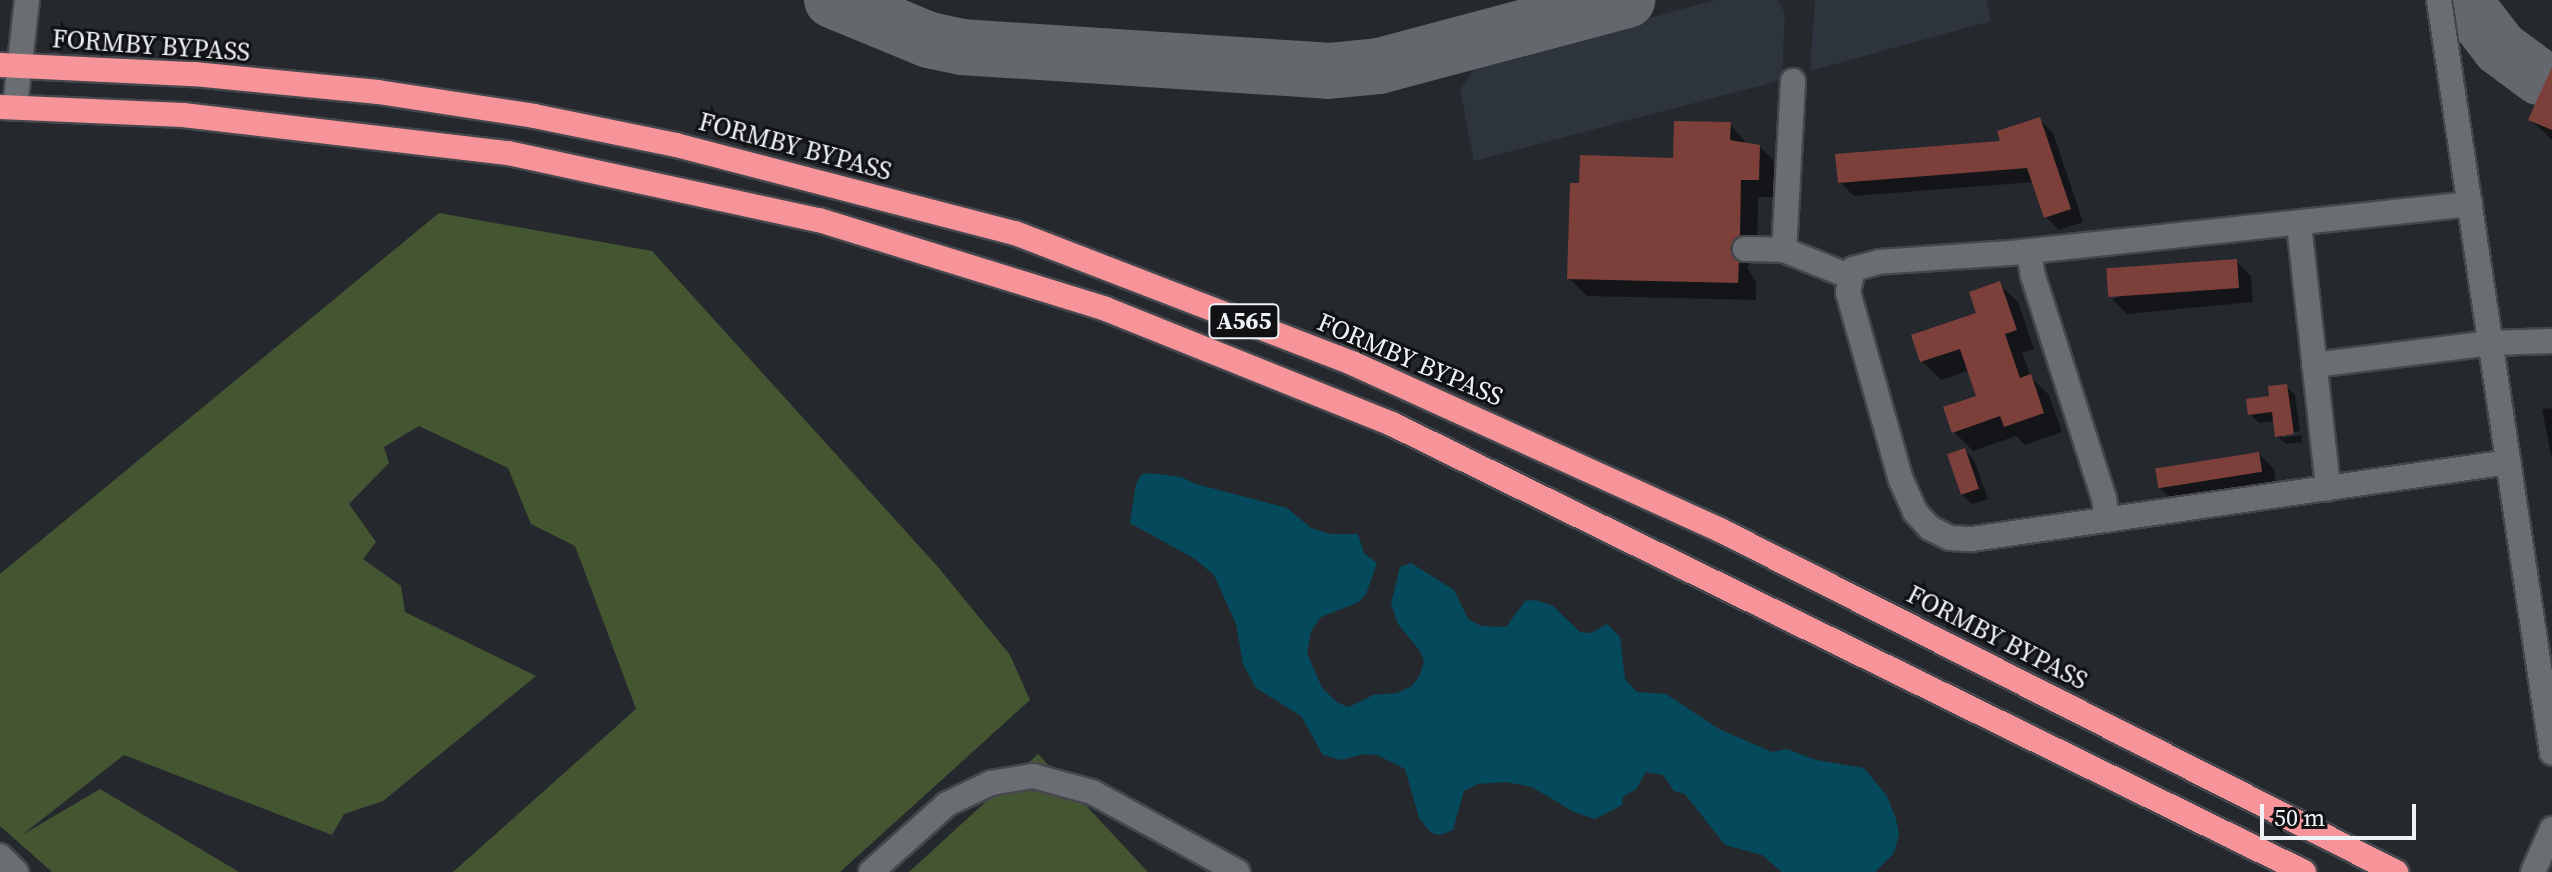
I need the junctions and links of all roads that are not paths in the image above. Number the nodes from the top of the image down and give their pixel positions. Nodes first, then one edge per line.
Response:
1 (27, 0) edge
2 (2439, 0) edge
3 (10, 65) edge
4 (1793, 81) dead end
5 (8, 107) edge
6 (2470, 204) junction
7 (2299, 224) junction
8 (1745, 249) dead end
9 (1784, 250) junction
10 (2029, 252) junction
11 (1851, 277) junction
12 (2552, 341) edge
13 (2491, 343) junction
14 (2314, 365) junction
15 (2509, 462) junction
16 (2328, 488) junction
17 (2107, 520) junction
18 (2552, 753) edge
19 (2552, 829) edge
20 (0, 856) edge
21 (16, 872) edge
22 (871, 872) edge
23 (1238, 872) edge
24 (2304, 872) edge
25 (2396, 872) edge
26 (2533, 872) edge

1 - 3 street
2 - 6 street
3 - 5 street
3 - 25 highway, FORMBY BYPASS / A565
4 - 9 street
5 - 24 highway, A565
6 - 7 street
6 - 13 street
7 - 10 street
7 - 14 street
8 - 9 street
9 - 11 street
10 - 11 street
10 - 17 street
11 - 17 street
12 - 13 street
13 - 14 street
13 - 15 street
14 - 16 street
15 - 16 street
15 - 18 street
16 - 17 street
19 - 26 street
20 - 21 street
22 - 23 street

